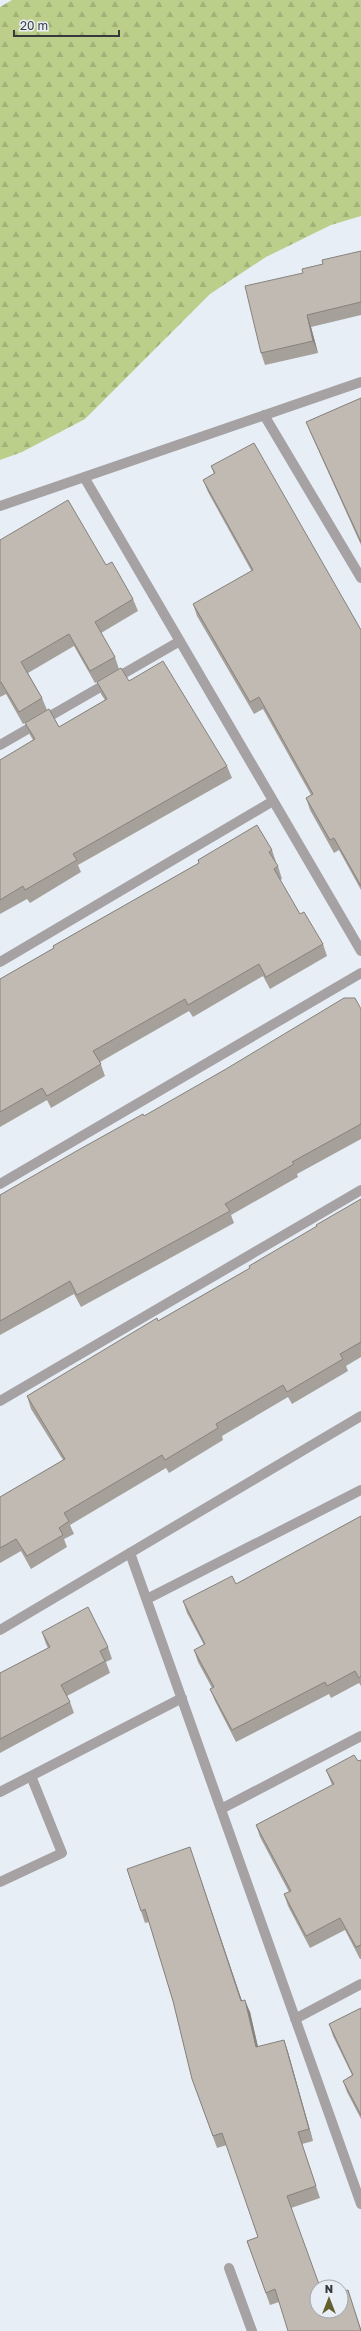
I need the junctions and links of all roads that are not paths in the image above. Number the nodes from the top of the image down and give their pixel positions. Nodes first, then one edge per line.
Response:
1 (361, 382) edge
2 (264, 415) junction
3 (84, 477) junction
4 (0, 506) edge
5 (361, 578) edge
6 (180, 641) junction
7 (0, 745) edge
8 (273, 801) junction
9 (361, 951) edge
10 (0, 962) edge
11 (361, 973) edge
12 (0, 1184) edge
13 (361, 1190) edge
14 (0, 1401) edge
15 (361, 1416) edge
16 (361, 1490) edge
17 (130, 1553) junction
18 (147, 1599) junction
19 (0, 1630) edge
20 (182, 1698) junction
21 (361, 1736) edge
22 (31, 1776) junction
23 (0, 1792) edge
24 (221, 1809) junction
25 (0, 1882) edge
26 (361, 1984) edge
27 (295, 2019) junction
28 (361, 2204) edge
29 (229, 2268) dead end
30 (252, 2331) edge

1 - 2 street
2 - 3 street
2 - 5 street
3 - 4 street
3 - 6 street
6 - 7 street
6 - 8 street
8 - 9 street
8 - 10 street
11 - 12 street
13 - 14 street
15 - 17 street
16 - 18 street
17 - 18 street
17 - 19 street
18 - 20 street
20 - 22 street
20 - 24 street
21 - 24 street
22 - 23 street
22 - 25 street
24 - 27 street
26 - 27 street
27 - 28 street
29 - 30 street

